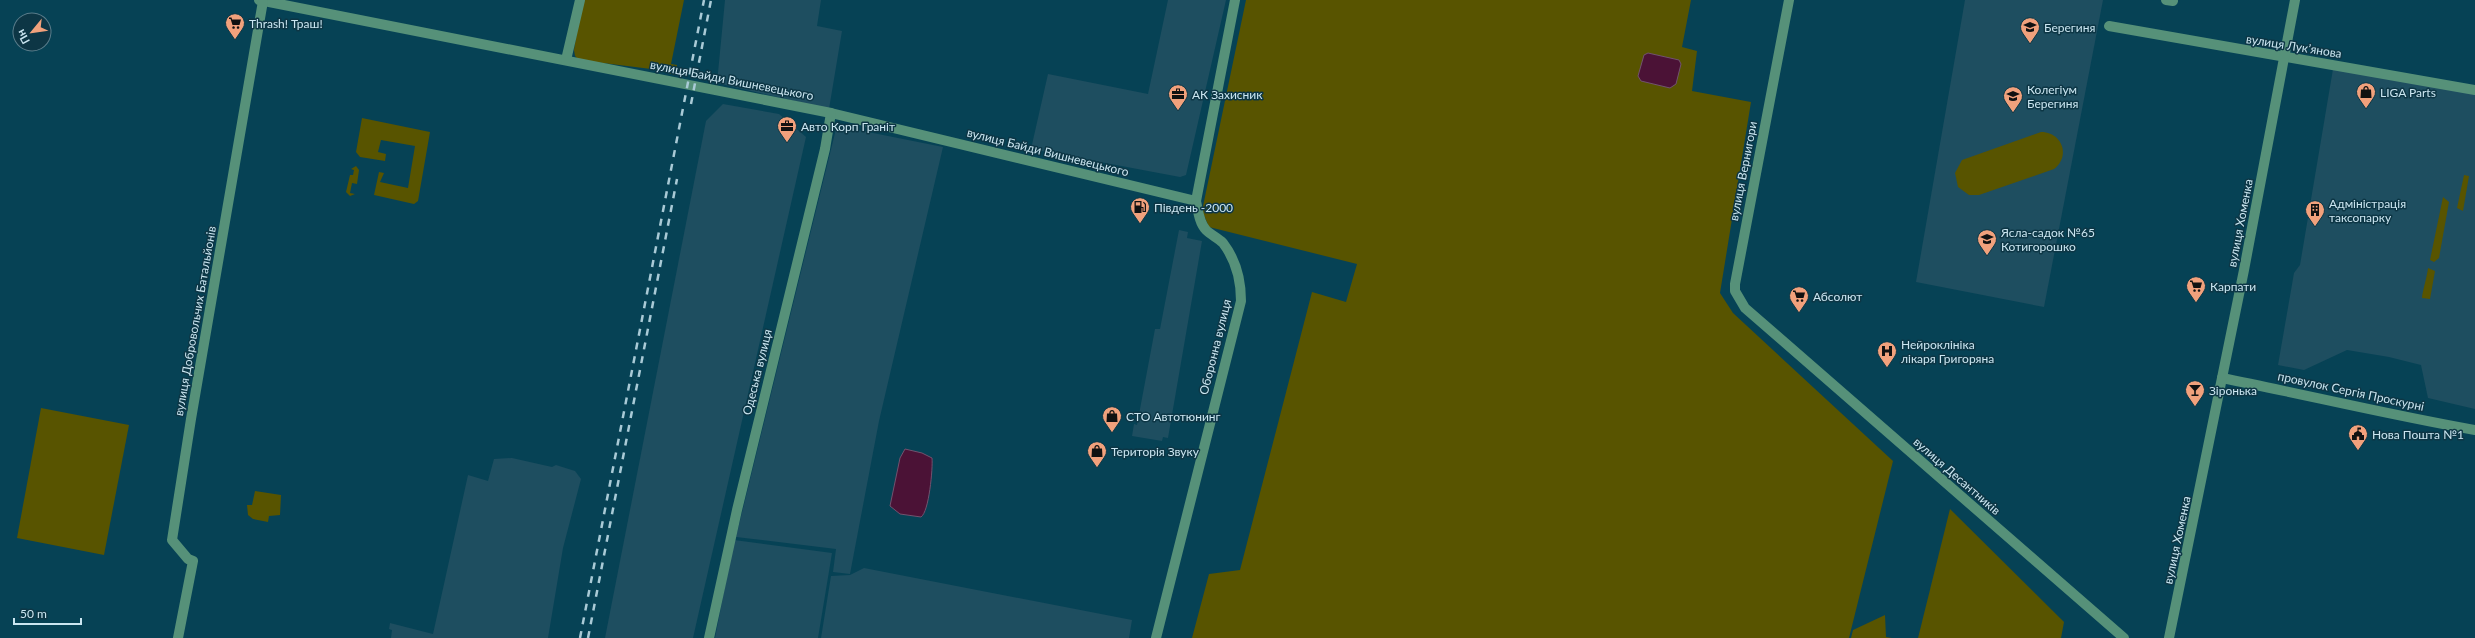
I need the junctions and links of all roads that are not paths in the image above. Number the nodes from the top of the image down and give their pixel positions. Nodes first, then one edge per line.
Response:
1 (261, 0) edge
2 (580, 0) edge
3 (1235, 0) edge
4 (1789, 0) edge
5 (2295, 0) edge
6 (2109, 26) dead end
7 (2285, 57) junction
8 (566, 60) junction
9 (2475, 90) edge
10 (830, 113) junction
11 (1196, 201) junction
12 (1773, 333) joint
13 (2222, 378) junction
14 (2475, 430) edge
15 (178, 638) edge
16 (709, 638) edge
17 (1156, 638) edge
18 (2124, 638) edge
19 (2169, 638) edge

1 - 8 street, вулиця Байди Вишневецького
1 - 15 street, вулиця Добровольчих Батальйонів
2 - 8 street
3 - 11 street, Оборонна вулиця
4 - 12 street, вулиця Вернигори
5 - 7 street, вулиця Хоменка
6 - 7 street, вулиця Лукʼянова
7 - 9 street, вулиця Лукʼянова
7 - 13 street, вулиця Хоменка
8 - 10 street, вулиця Байди Вишневецького
10 - 11 street, вулиця Байди Вишневецького
10 - 16 street, Одеська вулиця
11 - 17 street, Оборонна вулиця
12 - 18 street, вулиця Десантників
13 - 14 street, провулок Сергія Проскурні
13 - 19 street, вулиця Хоменка

